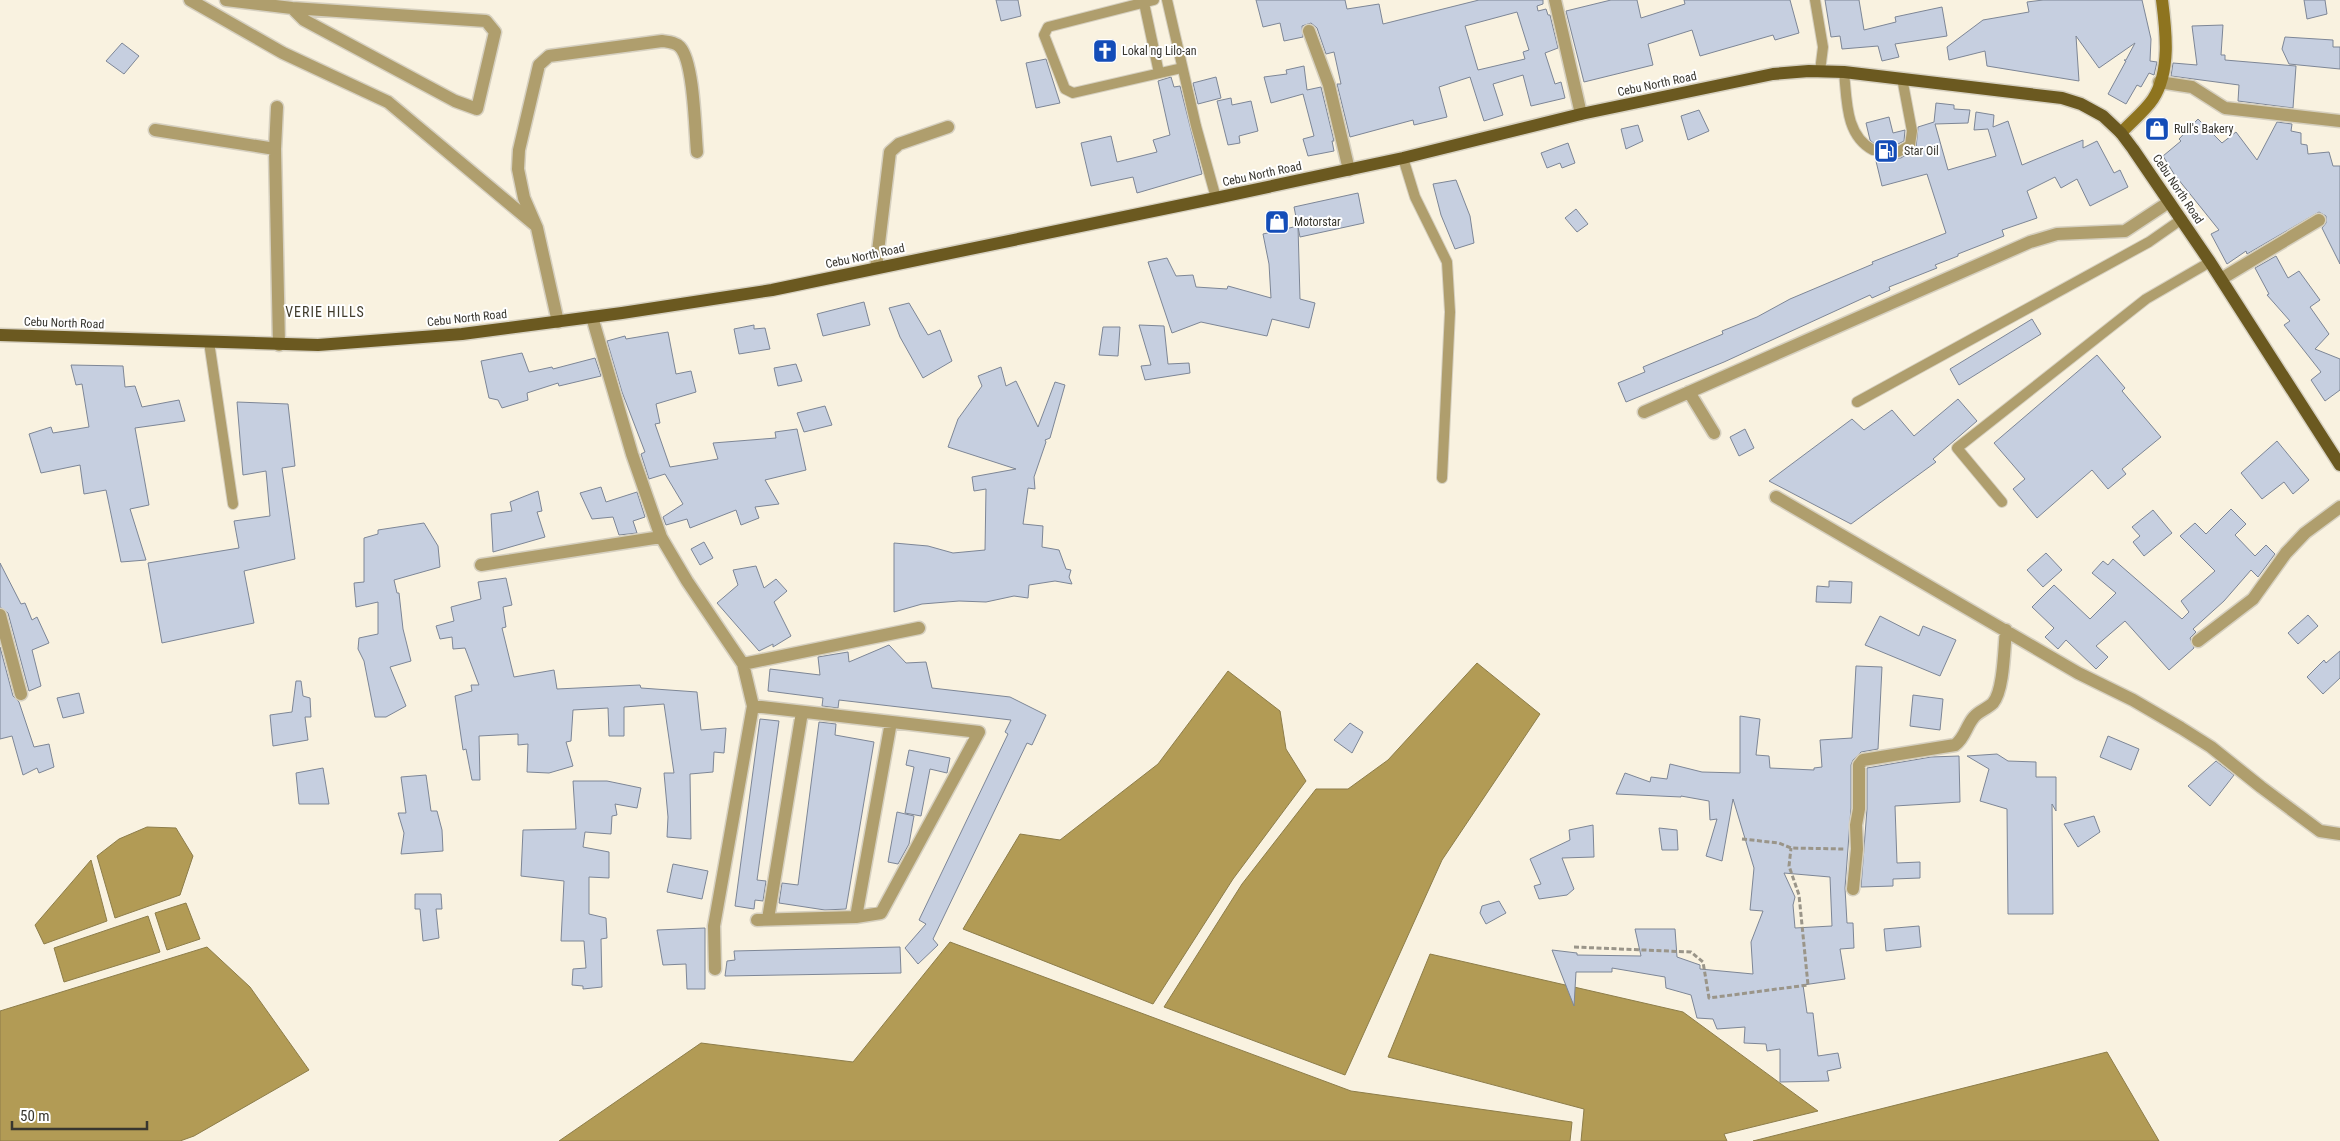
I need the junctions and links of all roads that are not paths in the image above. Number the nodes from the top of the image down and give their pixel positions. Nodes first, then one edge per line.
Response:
1 (190, 0) edge
2 (218, 0) edge
3 (226, 0) edge
4 (1167, 0) edge
5 (1555, 0) edge
6 (1815, 0) edge
7 (2162, 0) edge
8 (1149, 1) edge
9 (292, 8) junction
10 (214, 14) junction
11 (1309, 31) dead end
12 (1182, 68) junction
13 (1820, 71) junction
14 (1844, 72) junction
15 (1159, 73) junction
16 (1902, 78) junction
17 (2159, 82) junction
18 (277, 107) dead end
19 (1581, 114) junction
20 (2340, 121) edge
21 (948, 127) dead end
22 (155, 130) dead end
23 (2121, 133) junction
24 (275, 149) junction
25 (1873, 150) dead end
26 (697, 152) dead end
27 (1898, 152) dead end
28 (1403, 158) junction
29 (1349, 170) junction
30 (1216, 198) junction
31 (2169, 202) junction
32 (2182, 219) junction
33 (2319, 220) dead end
34 (537, 228) junction
35 (2210, 262) junction
36 (876, 268) junction
37 (2221, 278) junction
38 (592, 317) junction
39 (558, 322) junction
40 (0, 335) edge
41 (209, 342) junction
42 (279, 345) junction
43 (1689, 392) junction
44 (1857, 402) dead end
45 (1644, 412) dead end
46 (1714, 434) dead end
47 (2340, 465) edge
48 (1442, 478) dead end
49 (1776, 497) dead end
50 (2002, 502) dead end
51 (233, 504) dead end
52 (2340, 507) edge
53 (661, 537) junction
54 (481, 565) dead end
55 (0, 615) edge
56 (919, 628) dead end
57 (2006, 630) junction
58 (2198, 641) dead end
59 (743, 664) junction
60 (21, 694) dead end
61 (753, 706) junction
62 (802, 712) junction
63 (891, 722) junction
64 (2340, 834) edge
65 (1853, 889) dead end
66 (856, 917) junction
67 (715, 969) dead end

1 - 10 street
2 - 10 street
3 - 9 street
4 - 12 lane
5 - 19 street
6 - 13 lane
7 - 17 street
8 - 15 lane
8 - 15 lane
9 - 9 street
10 - 34 street
11 - 29 street
12 - 15 lane
12 - 30 lane
13 - 14 main road, Cebu North Road
13 - 19 main road, Cebu North Road
14 - 16 main road, Cebu North Road
14 - 25 lane
16 - 23 main road, Cebu North Road
16 - 27 lane
17 - 20 street
17 - 23 street
18 - 24 street
19 - 28 main road, Cebu North Road
21 - 36 street
22 - 24 street
23 - 31 main road, Cebu North Road
24 - 42 street
26 - 34 street
28 - 29 main road, Cebu North Road
28 - 48 lane
29 - 30 main road, Cebu North Road
30 - 36 main road, Cebu North Road
31 - 32 main road, Cebu North Road
31 - 43 street
32 - 35 main road, Cebu North Road
32 - 44 lane
33 - 37 street
34 - 39 street
35 - 37 main road, Cebu North Road
35 - 50 lane
36 - 38 main road, Cebu North Road
37 - 47 main road, Cebu North Road
38 - 39 main road, Cebu North Road
38 - 53 street
39 - 42 main road, Cebu North Road
40 - 41 main road, Cebu North Road
41 - 42 main road, Cebu North Road
41 - 51 lane
43 - 45 street
43 - 46 street
49 - 57 street
52 - 58 street
53 - 54 street
53 - 59 street
55 - 60 street
56 - 59 street
57 - 64 street
57 - 65 street
59 - 61 street
61 - 62 street
61 - 67 street
62 - 63 street
62 - 66 street
63 - 66 street
63 - 66 street

